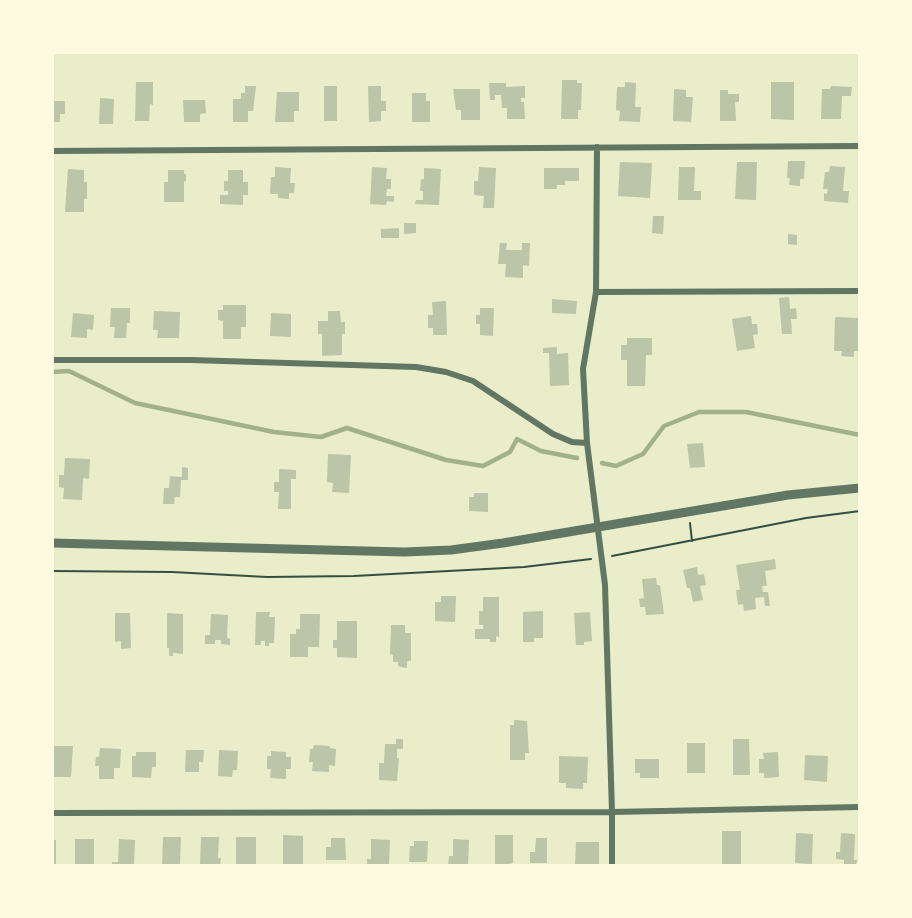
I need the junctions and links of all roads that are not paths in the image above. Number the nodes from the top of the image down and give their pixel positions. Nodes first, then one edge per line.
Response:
1 (860, 146) edge
2 (597, 147) junction
3 (52, 151) edge
4 (860, 291) edge
5 (596, 292) junction
6 (52, 360) edge
7 (587, 443) junction
8 (860, 488) edge
9 (599, 526) junction
10 (52, 543) edge
11 (860, 807) edge
12 (612, 812) junction
13 (52, 813) edge
14 (612, 866) edge

1 - 2 street
2 - 3 street
2 - 5 street
4 - 5 street
5 - 7 street
6 - 7 street
7 - 9 street
8 - 9 street
9 - 10 street
9 - 12 street
11 - 12 street
12 - 13 street
12 - 14 street

